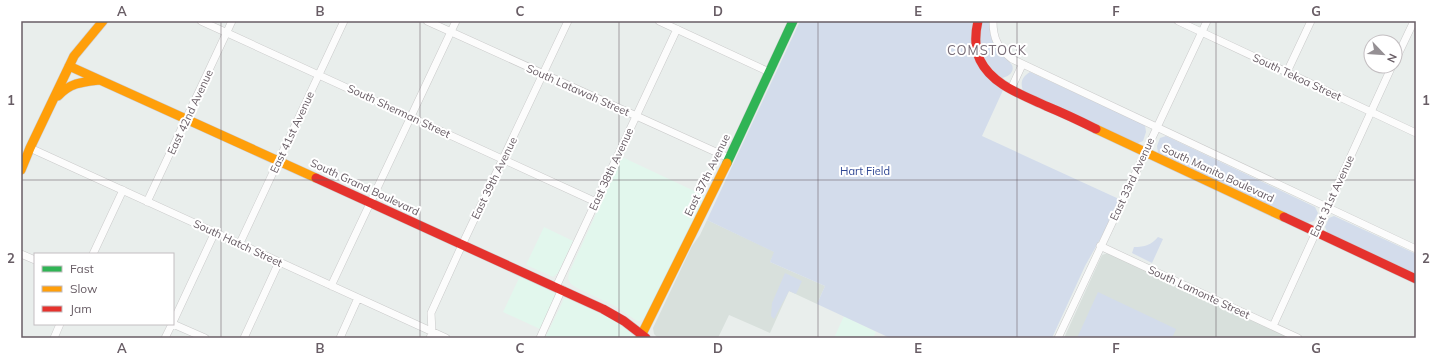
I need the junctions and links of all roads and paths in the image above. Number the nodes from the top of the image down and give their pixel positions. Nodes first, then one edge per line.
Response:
1 (103, 21) edge
2 (201, 21) edge
3 (232, 21) edge
4 (344, 21) edge
5 (427, 21) edge
6 (456, 21) edge
7 (568, 21) edge
8 (659, 21) edge
9 (793, 21) edge
10 (978, 21) edge
11 (993, 21) edge
12 (1178, 21) edge
13 (1206, 21) edge
14 (1311, 21) edge
15 (1414, 21) edge
16 (677, 29) junction
17 (451, 32) junction
18 (1201, 32) junction
19 (226, 33) junction
20 (1403, 44) edge
21 (1022, 64) junction
22 (69, 66) junction
23 (769, 72) junction
24 (1287, 72) junction
25 (543, 74) junction
26 (1388, 74) edge
27 (319, 75) junction
28 (100, 80) junction
29 (1011, 89) junction
30 (52, 101) junction
31 (1371, 112) junction
32 (636, 116) junction
33 (411, 117) junction
34 (187, 118) junction
35 (1157, 127) junction
36 (1416, 133) edge
37 (30, 148) junction
38 (1144, 151) junction
39 (729, 158) junction
40 (279, 160) junction
41 (503, 160) junction
42 (21, 170) edge
43 (123, 190) junction
44 (147, 202) junction
45 (596, 202) junction
46 (371, 203) junction
47 (1326, 208) junction
48 (215, 232) junction
49 (1315, 232) junction
50 (240, 244) junction
51 (462, 244) junction
52 (1100, 246) junction
53 (1416, 249) edge
54 (93, 253) edge
55 (21, 254) edge
56 (34, 260) edge
57 (279, 262) junction
58 (1416, 279) edge
59 (331, 286) junction
60 (559, 288) junction
61 (358, 298) junction
62 (174, 321) edge
63 (174, 323) edge
64 (60, 325) edge
65 (172, 325) edge
66 (1273, 326) junction
67 (431, 335) edge
68 (642, 337) edge
69 (54, 338) edge
70 (165, 338) edge
71 (205, 338) edge
72 (244, 338) edge
73 (340, 338) edge
74 (446, 338) edge
75 (540, 338) edge
76 (1058, 338) edge
77 (1298, 338) edge

1 - 22 street
2 - 19 street, South Sherman Street
3 - 19 street, East 42nd Avenue
4 - 27 street, East 41st Avenue
5 - 17 street, South Latawah Street
6 - 17 street
7 - 25 street, East 39th Avenue
8 - 16 street
9 - 23 street, East 37th Avenue
10 - 29 street, South Manito Boulevard
11 - 21 street, South Manito Boulevard
12 - 18 street, South Tekoa Street
13 - 18 street, East 33rd Avenue
14 - 24 street
15 - 20 street
16 - 23 street
16 - 32 street, East 38th Avenue
17 - 25 street, South Latawah Street
17 - 33 street
18 - 24 street, South Tekoa Street
18 - 35 street, East 33rd Avenue
19 - 27 street, South Sherman Street
19 - 34 street, East 42nd Avenue
21 - 29 street
21 - 35 street, South Manito Boulevard
22 - 28 street, South Grand Boulevard
22 - 30 street
23 - 39 street, East 37th Avenue
24 - 31 street, South Tekoa Street
25 - 32 street, South Latawah Street
25 - 41 street, East 39th Avenue
26 - 31 street, East 31st Avenue
27 - 33 street, South Sherman Street
27 - 40 street, East 41st Avenue
28 - 30 street
28 - 34 street, South Grand Boulevard
29 - 38 street, South Manito Boulevard
30 - 37 street
31 - 36 street, South Tekoa Street
31 - 47 street, East 31st Avenue
32 - 39 street, South Latawah Street
32 - 45 street, East 38th Avenue
33 - 41 street, South Sherman Street
33 - 46 street
34 - 40 street, South Grand Boulevard
34 - 44 street, East 42nd Avenue
35 - 38 street, East 33rd Avenue
35 - 47 street, South Manito Boulevard
37 - 42 street
37 - 43 street, South Hatch Street
38 - 49 street, South Manito Boulevard
38 - 52 street, East 33rd Avenue
39 - 68 street, East 37th Avenue
40 - 46 street, South Grand Boulevard
40 - 50 street, East 41st Avenue
41 - 45 street, South Sherman Street
41 - 51 street, East 39th Avenue
43 - 44 street, South Hatch Street
43 - 54 street
44 - 48 street, South Hatch Street
45 - 60 street, East 38th Avenue
46 - 51 street, South Grand Boulevard
46 - 59 street
47 - 49 street, East 31st Avenue
47 - 53 street, South Manito Boulevard
48 - 50 street, South Hatch Street
48 - 62 street
49 - 58 street, South Manito Boulevard
49 - 66 street, East 31st Avenue
50 - 57 street, South Hatch Street
51 - 60 street, South Grand Boulevard
51 - 67 street, East 39th Avenue
52 - 66 street, South Lamonte Street
52 - 76 street, East 33rd Avenue
55 - 56 street
57 - 59 street, South Hatch Street
57 - 72 street
59 - 61 street, South Hatch Street
60 - 68 street, South Grand Boulevard
60 - 75 street, East 38th Avenue
61 - 67 street, South Hatch Street
61 - 73 street
63 - 71 street
64 - 69 street
65 - 70 street
66 - 77 street, South Lamonte Street
67 - 74 street, South Hatch Street

